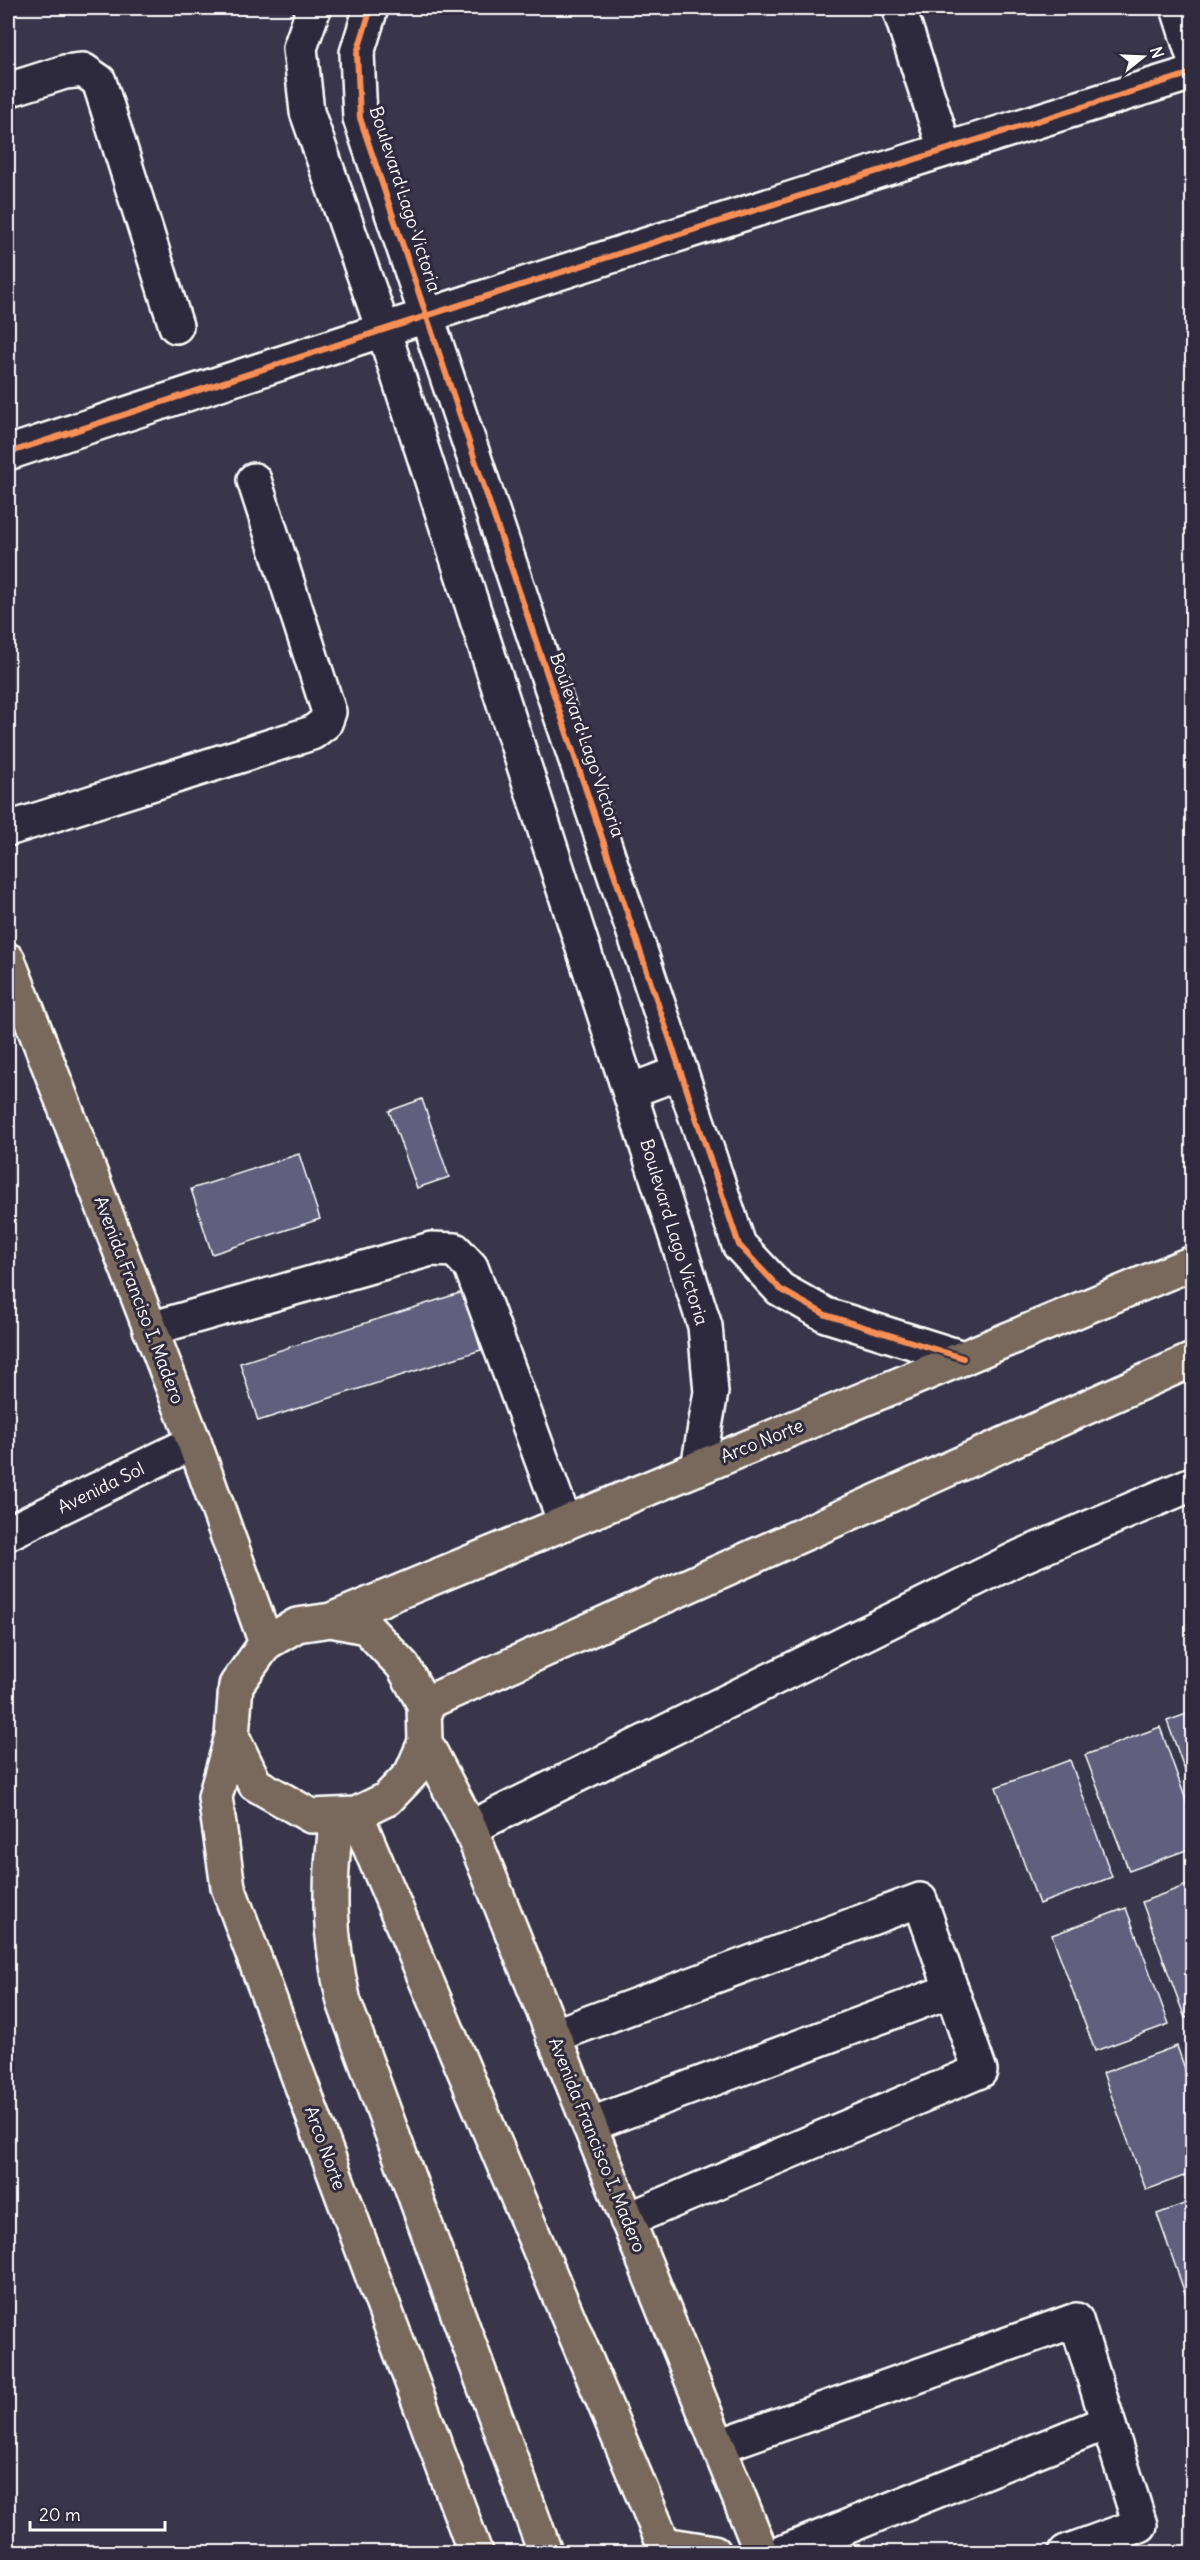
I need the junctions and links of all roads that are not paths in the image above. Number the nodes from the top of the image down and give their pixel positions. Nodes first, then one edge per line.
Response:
1 (314, 8) edge
2 (370, 8) edge
3 (899, 8) edge
4 (1178, 8) edge
5 (1192, 52) edge
6 (1192, 73) edge
7 (8, 90) edge
8 (945, 149) junction
9 (427, 315) junction
10 (176, 326) dead end
11 (383, 329) junction
12 (8, 453) edge
13 (254, 480) dead end
14 (8, 829) edge
15 (8, 960) edge
16 (681, 1072) junction
17 (630, 1091) junction
18 (1192, 1263) edge
19 (150, 1329) junction
20 (963, 1358) junction
21 (1192, 1360) edge
22 (194, 1442) junction
23 (698, 1468) junction
24 (1192, 1484) edge
25 (565, 1523) junction
26 (8, 1533) edge
27 (331, 1620) junction
28 (266, 1643) junction
29 (424, 1704) junction
30 (232, 1736) junction
31 (425, 1742) junction
32 (346, 1816) junction
33 (470, 1828) junction
34 (951, 1990) junction
35 (553, 2036) junction
36 (589, 2125) junction
37 (627, 2220) junction
38 (1108, 2421) junction
39 (719, 2446) junction
40 (665, 2548) edge
41 (475, 2553) edge
42 (544, 2553) edge
43 (714, 2553) edge
44 (761, 2553) edge
45 (784, 2553) edge
46 (1066, 2553) edge

1 - 11 street, Boulevard Lago Victoria
2 - 9 street, Boulevard Lago Victoria
3 - 8 street
4 - 5 street
6 - 8 street
7 - 10 street
8 - 9 street
9 - 11 street
9 - 16 street, Boulevard Lago Victoria
11 - 12 street
11 - 17 street, Boulevard Lago Victoria
13 - 14 street
15 - 19 main road, Avenida Franciso I. Madero
16 - 17 street
16 - 20 street, Boulevard Lago Victoria
17 - 23 street, Boulevard Lago Victoria
18 - 20 main road, Arco Norte
19 - 22 main road, Avenida Franciso I. Madero
19 - 25 street
20 - 23 main road, Arco Norte
21 - 29 main road
22 - 26 street, Avenida Sol
22 - 28 main road, Avenida Franciso I. Madero
23 - 25 main road, Arco Norte
24 - 33 street
25 - 27 main road, Arco Norte
27 - 28 main road
27 - 29 main road
28 - 30 main road
29 - 31 main road
30 - 32 main road
30 - 41 main road, Arco Norte
31 - 32 main road
31 - 33 main road, Avenida Francisco I. Madero
32 - 40 main road
32 - 42 main road
33 - 35 main road, Avenida Francisco I. Madero
34 - 35 street
34 - 36 street
34 - 37 street
35 - 36 main road, Avenida Francisco I. Madero
36 - 37 main road, Avenida Francisco I. Madero
37 - 39 main road, Avenida Francisco I. Madero
38 - 39 street
38 - 45 street
38 - 46 street
39 - 44 main road, Avenida Francisco I. Madero
40 - 43 main road

